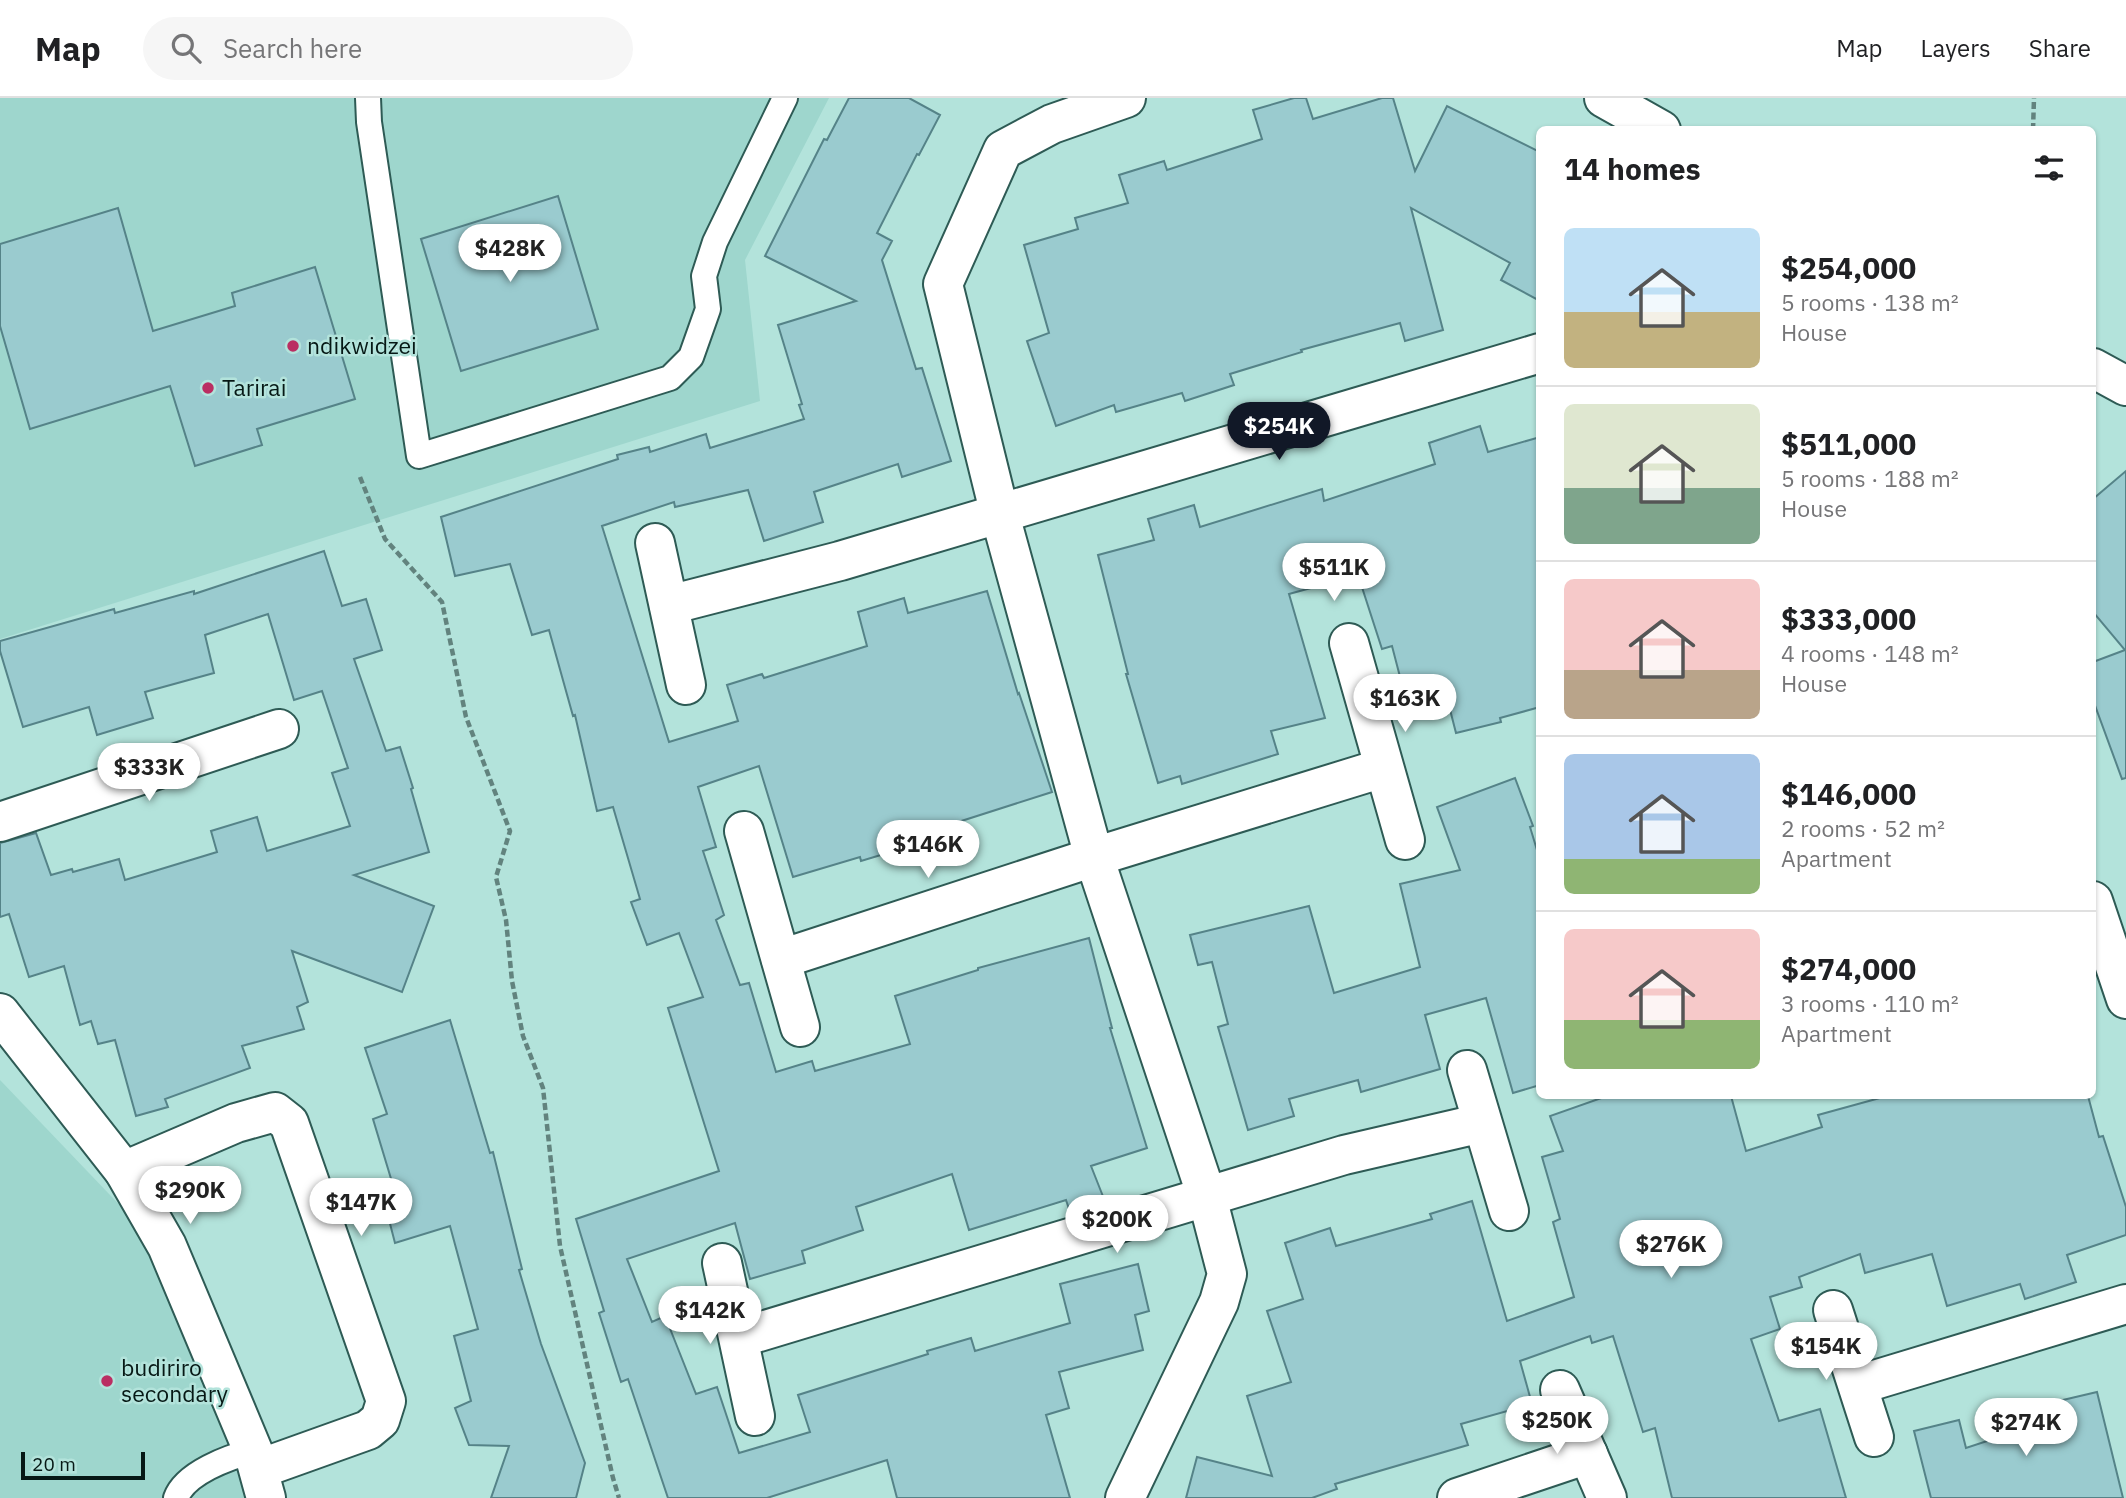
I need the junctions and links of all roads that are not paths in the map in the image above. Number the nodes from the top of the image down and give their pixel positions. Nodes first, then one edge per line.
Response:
1 (368, 98) edge
2 (785, 98) edge
3 (1126, 98) edge
4 (1604, 98) edge
5 (1654, 126) edge
6 (1536, 354) edge
7 (2096, 370) edge
8 (2126, 386) edge
9 (1000, 515) junction
10 (655, 543) dead end
11 (669, 605) junction
12 (1349, 643) dead end
13 (686, 685) dead end
14 (279, 729) dead end
15 (1384, 768) junction
16 (0, 822) edge
17 (744, 831) dead end
18 (1405, 840) dead end
19 (1094, 857) junction
20 (2104, 921) edge
21 (781, 959) junction
22 (2126, 999) edge
23 (0, 1013) edge
24 (800, 1027) dead end
25 (1467, 1070) dead end
26 (1482, 1123) junction
27 (124, 1171) junction
28 (1207, 1197) junction
29 (1508, 1211) dead end
30 (722, 1263) dead end
31 (2126, 1304) edge
32 (1833, 1310) dead end
33 (739, 1338) junction
34 (1858, 1385) junction
35 (1560, 1391) dead end
36 (755, 1416) dead end
37 (1874, 1437) dead end
38 (1588, 1454) junction
39 (259, 1473) edge
40 (176, 1498) edge
41 (1125, 1498) edge
42 (1457, 1498) edge
43 (1607, 1498) edge

1 - 2 lane
3 - 9 street
4 - 5 street
6 - 9 street
7 - 8 street
9 - 11 street
9 - 19 street
10 - 11 street
11 - 13 street
12 - 15 street
14 - 16 street
15 - 18 street
15 - 19 street
17 - 21 street
19 - 21 street
19 - 28 street
20 - 22 street
21 - 24 street
23 - 27 street
25 - 26 street
26 - 28 street
26 - 29 street
27 - 39 street
27 - 39 street
28 - 33 street
28 - 41 street
30 - 33 street
31 - 34 street
32 - 34 street
33 - 36 street
34 - 37 street
35 - 38 street
38 - 42 street
38 - 43 street
39 - 40 lane

